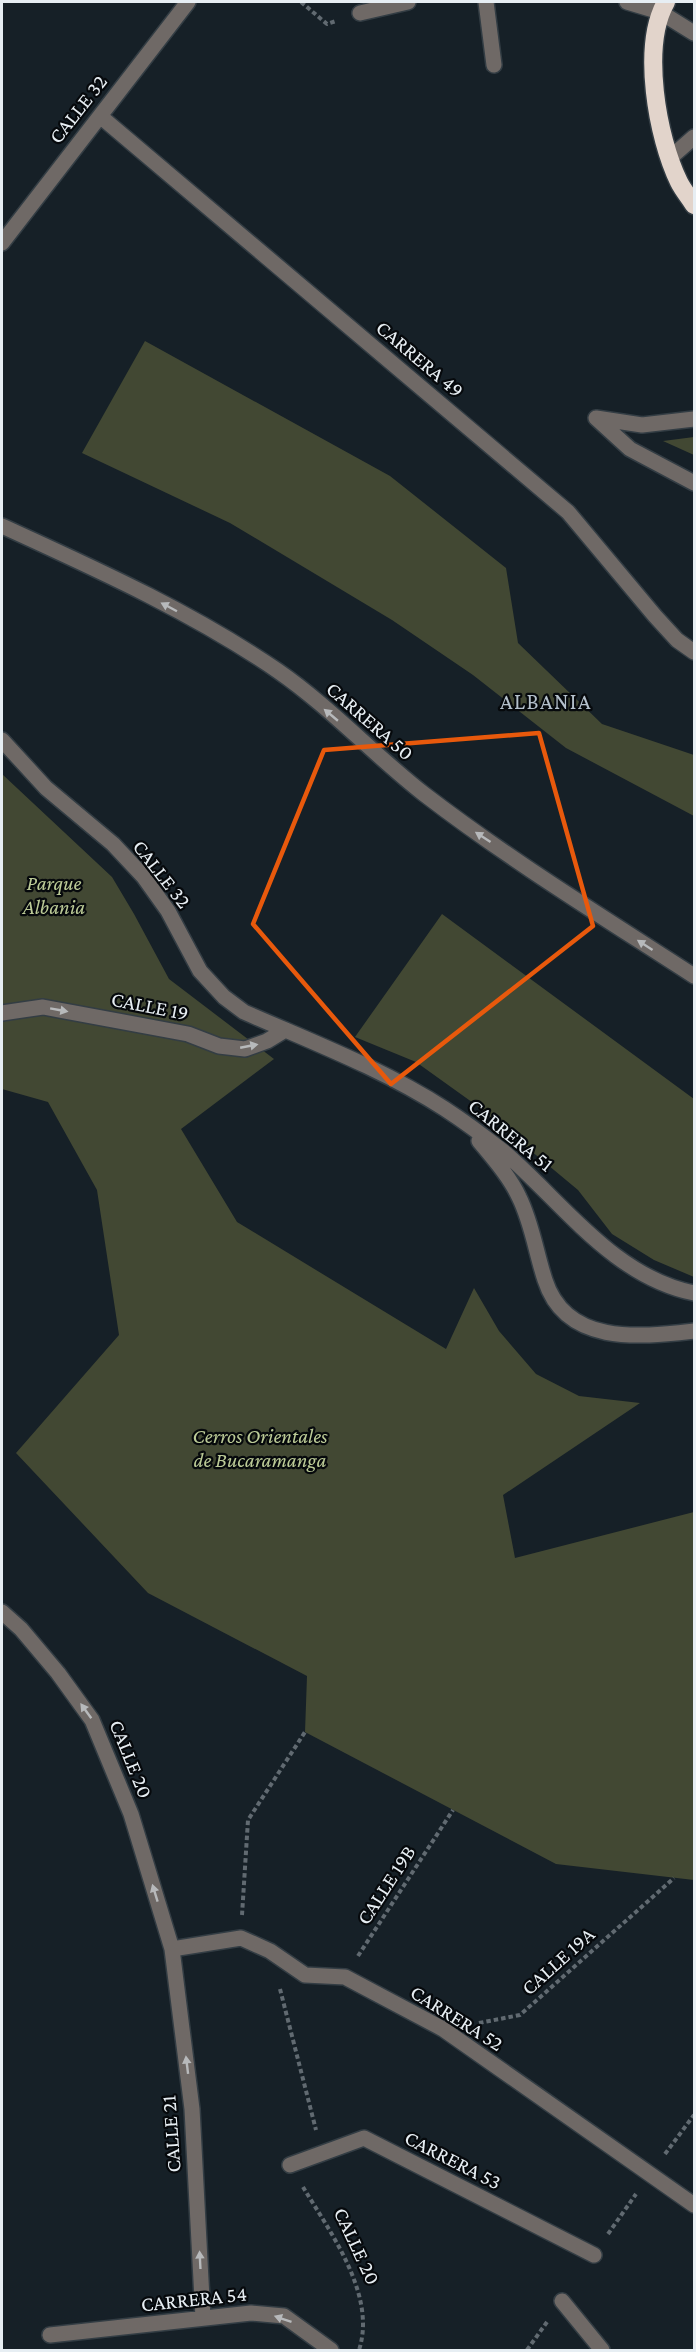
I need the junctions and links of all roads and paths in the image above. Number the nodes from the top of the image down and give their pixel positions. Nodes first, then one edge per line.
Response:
1 (189, 2) edge
2 (301, 2) edge
3 (408, 2) edge
4 (486, 2) edge
5 (627, 2) edge
6 (663, 7) edge
7 (360, 13) joint
8 (694, 33) edge
9 (494, 65) dead end
10 (100, 116) junction
11 (694, 137) edge
12 (670, 158) junction
13 (694, 205) edge
14 (2, 243) edge
15 (694, 418) edge
16 (694, 483) edge
17 (2, 526) edge
18 (694, 652) edge
19 (2, 740) edge
20 (694, 976) edge
21 (2, 1013) edge
22 (285, 1030) junction
23 (466, 1124) junction
24 (694, 1293) edge
25 (694, 1331) edge
26 (2, 1612) edge
27 (305, 1732) dead end
28 (453, 1810) dead end
29 (674, 1878) dead end
30 (241, 1938) junction
31 (172, 1949) junction
32 (270, 1951) junction
33 (345, 1977) junction
34 (443, 2029) junction
35 (694, 2115) edge
36 (322, 2152) junction
37 (290, 2165) joint
38 (649, 2174) junction
39 (694, 2205) edge
40 (594, 2255) dead end
41 (562, 2301) dead end
42 (203, 2318) junction
43 (50, 2335) dead end
44 (331, 2350) edge
45 (359, 2350) edge
46 (602, 2350) edge

1 - 10 street, CALLE 32
2 - 7 path
3 - 7 street
4 - 9 street
5 - 6 street
6 - 8 street
6 - 12 highway
10 - 14 street, CALLE 32
10 - 18 street, CARRERA 49
11 - 12 street
12 - 13 highway
15 - 16 street
20 -> 17 street, CARRERA 50
19 - 22 street, CALLE 32
21 -> 22 street, CALLE 19
22 - 23 street, CARRERA 51
23 - 24 street, CARRERA 51
23 - 25 street
31 -> 26 street, CALLE 20
27 - 30 path
28 - 33 path, CALLE 19B
29 - 34 path, CALLE 19A
30 - 31 street
30 - 32 street, CARRERA 52
42 -> 31 street, CALLE 21
32 - 33 street, CARRERA 52
32 - 36 path
33 - 34 street, CARRERA 52
34 - 38 street, CARRERA 52
35 - 38 path
36 - 37 street, CARRERA 53
36 - 40 street, CARRERA 53
37 - 45 path, CALLE 20
38 - 39 street, CARRERA 52
41 - 46 street
42 - 43 street, CARRERA 54
44 -> 42 street, CARRERA 54

